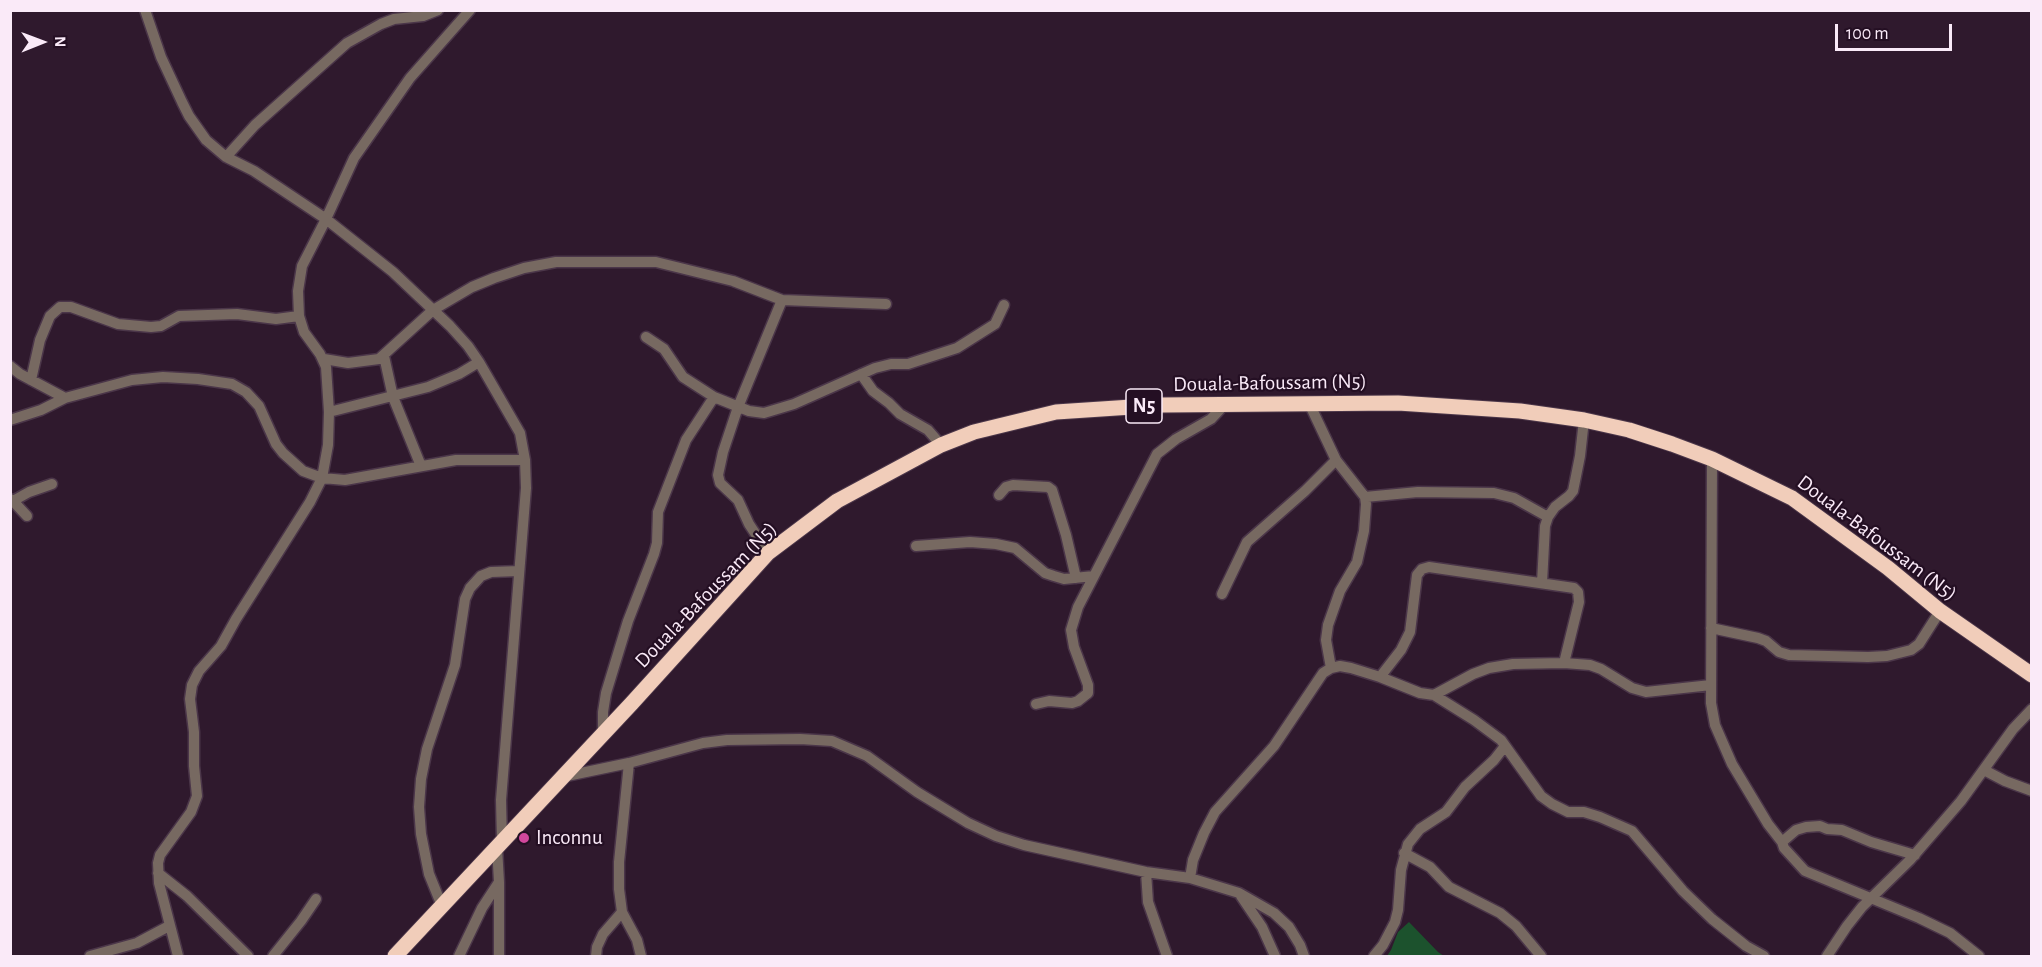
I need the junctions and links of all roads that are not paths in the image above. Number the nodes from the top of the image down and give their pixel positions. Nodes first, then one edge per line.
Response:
1 (145, 10) edge
2 (438, 10) edge
3 (470, 10) edge
4 (226, 157) junction
5 (326, 219) junction
6 (782, 300) junction
7 (886, 304) dead end
8 (1004, 305) dead end
9 (433, 310) junction
10 (299, 316) junction
11 (646, 337) dead end
12 (384, 356) junction
13 (324, 359) junction
14 (479, 362) junction
15 (10, 366) edge
16 (861, 374) junction
17 (31, 380) junction
18 (393, 397) junction
19 (714, 397) junction
20 (64, 398) junction
21 (1309, 403) junction
22 (1225, 404) junction
23 (738, 408) junction
24 (329, 412) junction
25 (10, 420) edge
26 (1584, 420) junction
27 (941, 445) junction
28 (525, 459) junction
29 (1712, 459) junction
30 (1336, 460) junction
31 (421, 466) junction
32 (322, 478) junction
33 (52, 483) dead end
34 (999, 495) dead end
35 (1365, 497) junction
36 (12, 500) edge
37 (27, 516) dead end
38 (1548, 517) junction
39 (916, 546) dead end
40 (768, 553) junction
41 (519, 571) junction
42 (1094, 576) junction
43 (1076, 578) junction
44 (1542, 583) junction
45 (1222, 594) dead end
46 (1940, 611) junction
47 (1711, 628) junction
48 (1564, 663) junction
49 (1331, 668) junction
50 (2031, 675) edge
51 (1380, 677) junction
52 (1711, 685) junction
53 (1434, 695) junction
54 (1036, 704) dead end
55 (2031, 709) edge
56 (603, 734) junction
57 (1505, 746) junction
58 (629, 763) junction
59 (1984, 770) junction
60 (562, 777) junction
61 (2031, 791) edge
62 (1782, 842) junction
63 (500, 844) junction
64 (1404, 853) junction
65 (1915, 855) junction
66 (1146, 872) junction
67 (158, 873) junction
68 (1190, 878) junction
69 (499, 882) junction
70 (1239, 893) junction
71 (1871, 897) junction
72 (316, 899) dead end
73 (442, 906) junction
74 (622, 912) junction
75 (169, 927) junction
76 (90, 957) edge
77 (178, 957) edge
78 (248, 957) edge
79 (273, 957) edge
80 (395, 957) edge
81 (459, 957) edge
82 (499, 957) edge
83 (596, 957) edge
84 (641, 957) edge
85 (1167, 957) edge
86 (1275, 957) edge
87 (1304, 957) edge
88 (1374, 957) edge
89 (1541, 957) edge
90 (1764, 957) edge
91 (1827, 957) edge
92 (1979, 957) edge

1 - 4 street
2 - 4 street
3 - 5 street
4 - 5 street
5 - 9 street
5 - 10 street
6 - 7 street
6 - 9 street
6 - 23 street
8 - 16 street
9 - 12 street
9 - 14 street
10 - 13 street
10 - 17 street
11 - 19 street
12 - 13 street
12 - 18 street
13 - 24 street
14 - 18 street
14 - 28 street
15 - 17 street
16 - 23 street
16 - 27 street
17 - 20 street
18 - 24 street
18 - 31 street
19 - 23 street
19 - 56 street
20 - 25 street
20 - 32 street
21 - 22 highway, Douala-Bafoussam (N5) / N5
21 - 26 highway, Douala-Bafoussam (N5) / N5
21 - 30 street
22 - 27 highway, Douala-Bafoussam (N5) / N5
22 - 42 street
23 - 40 street
24 - 32 street
26 - 29 highway, Douala-Bafoussam (N5) / N5
26 - 38 street
27 - 40 highway, Douala-Bafoussam (N5) / N5
28 - 31 street
28 - 41 street
29 - 46 highway, Douala-Bafoussam (N5) / N5
29 - 47 street
30 - 35 street
30 - 45 street
31 - 32 street
32 - 67 street
33 - 36 street
34 - 43 street
35 - 38 street
35 - 49 street
36 - 37 street
38 - 44 street
39 - 43 street
40 - 56 highway, Douala-Bafoussam (N5) / N5
41 - 63 street
41 - 73 street
42 - 43 street
42 - 54 street
44 - 48 street
44 - 51 street
46 - 47 street
46 - 50 highway, Douala-Bafoussam (N5) / N5
47 - 52 street
48 - 52 street
48 - 53 street
49 - 51 street
49 - 68 street
51 - 53 street
52 - 62 street
53 - 57 street
55 - 59 street
56 - 60 highway, Douala-Bafoussam (N5) / N5
57 - 64 street
57 - 90 street
58 - 60 street
58 - 66 street
58 - 74 street
59 - 61 street
59 - 65 street
60 - 63 highway, Douala-Bafoussam (N5) / N5
62 - 65 street
62 - 71 street
63 - 69 street
63 - 73 highway, Douala-Bafoussam (N5) / N5
64 - 88 street
64 - 89 street
65 - 71 street
66 - 68 street
66 - 85 street
67 - 75 street
67 - 78 street
68 - 70 street
69 - 81 street
69 - 82 street
70 - 86 street
70 - 87 street
71 - 91 street
71 - 92 street
72 - 79 street
73 - 80 highway, Douala-Bafoussam (N5) / N5
74 - 83 street
74 - 84 street
75 - 76 street
75 - 77 street

